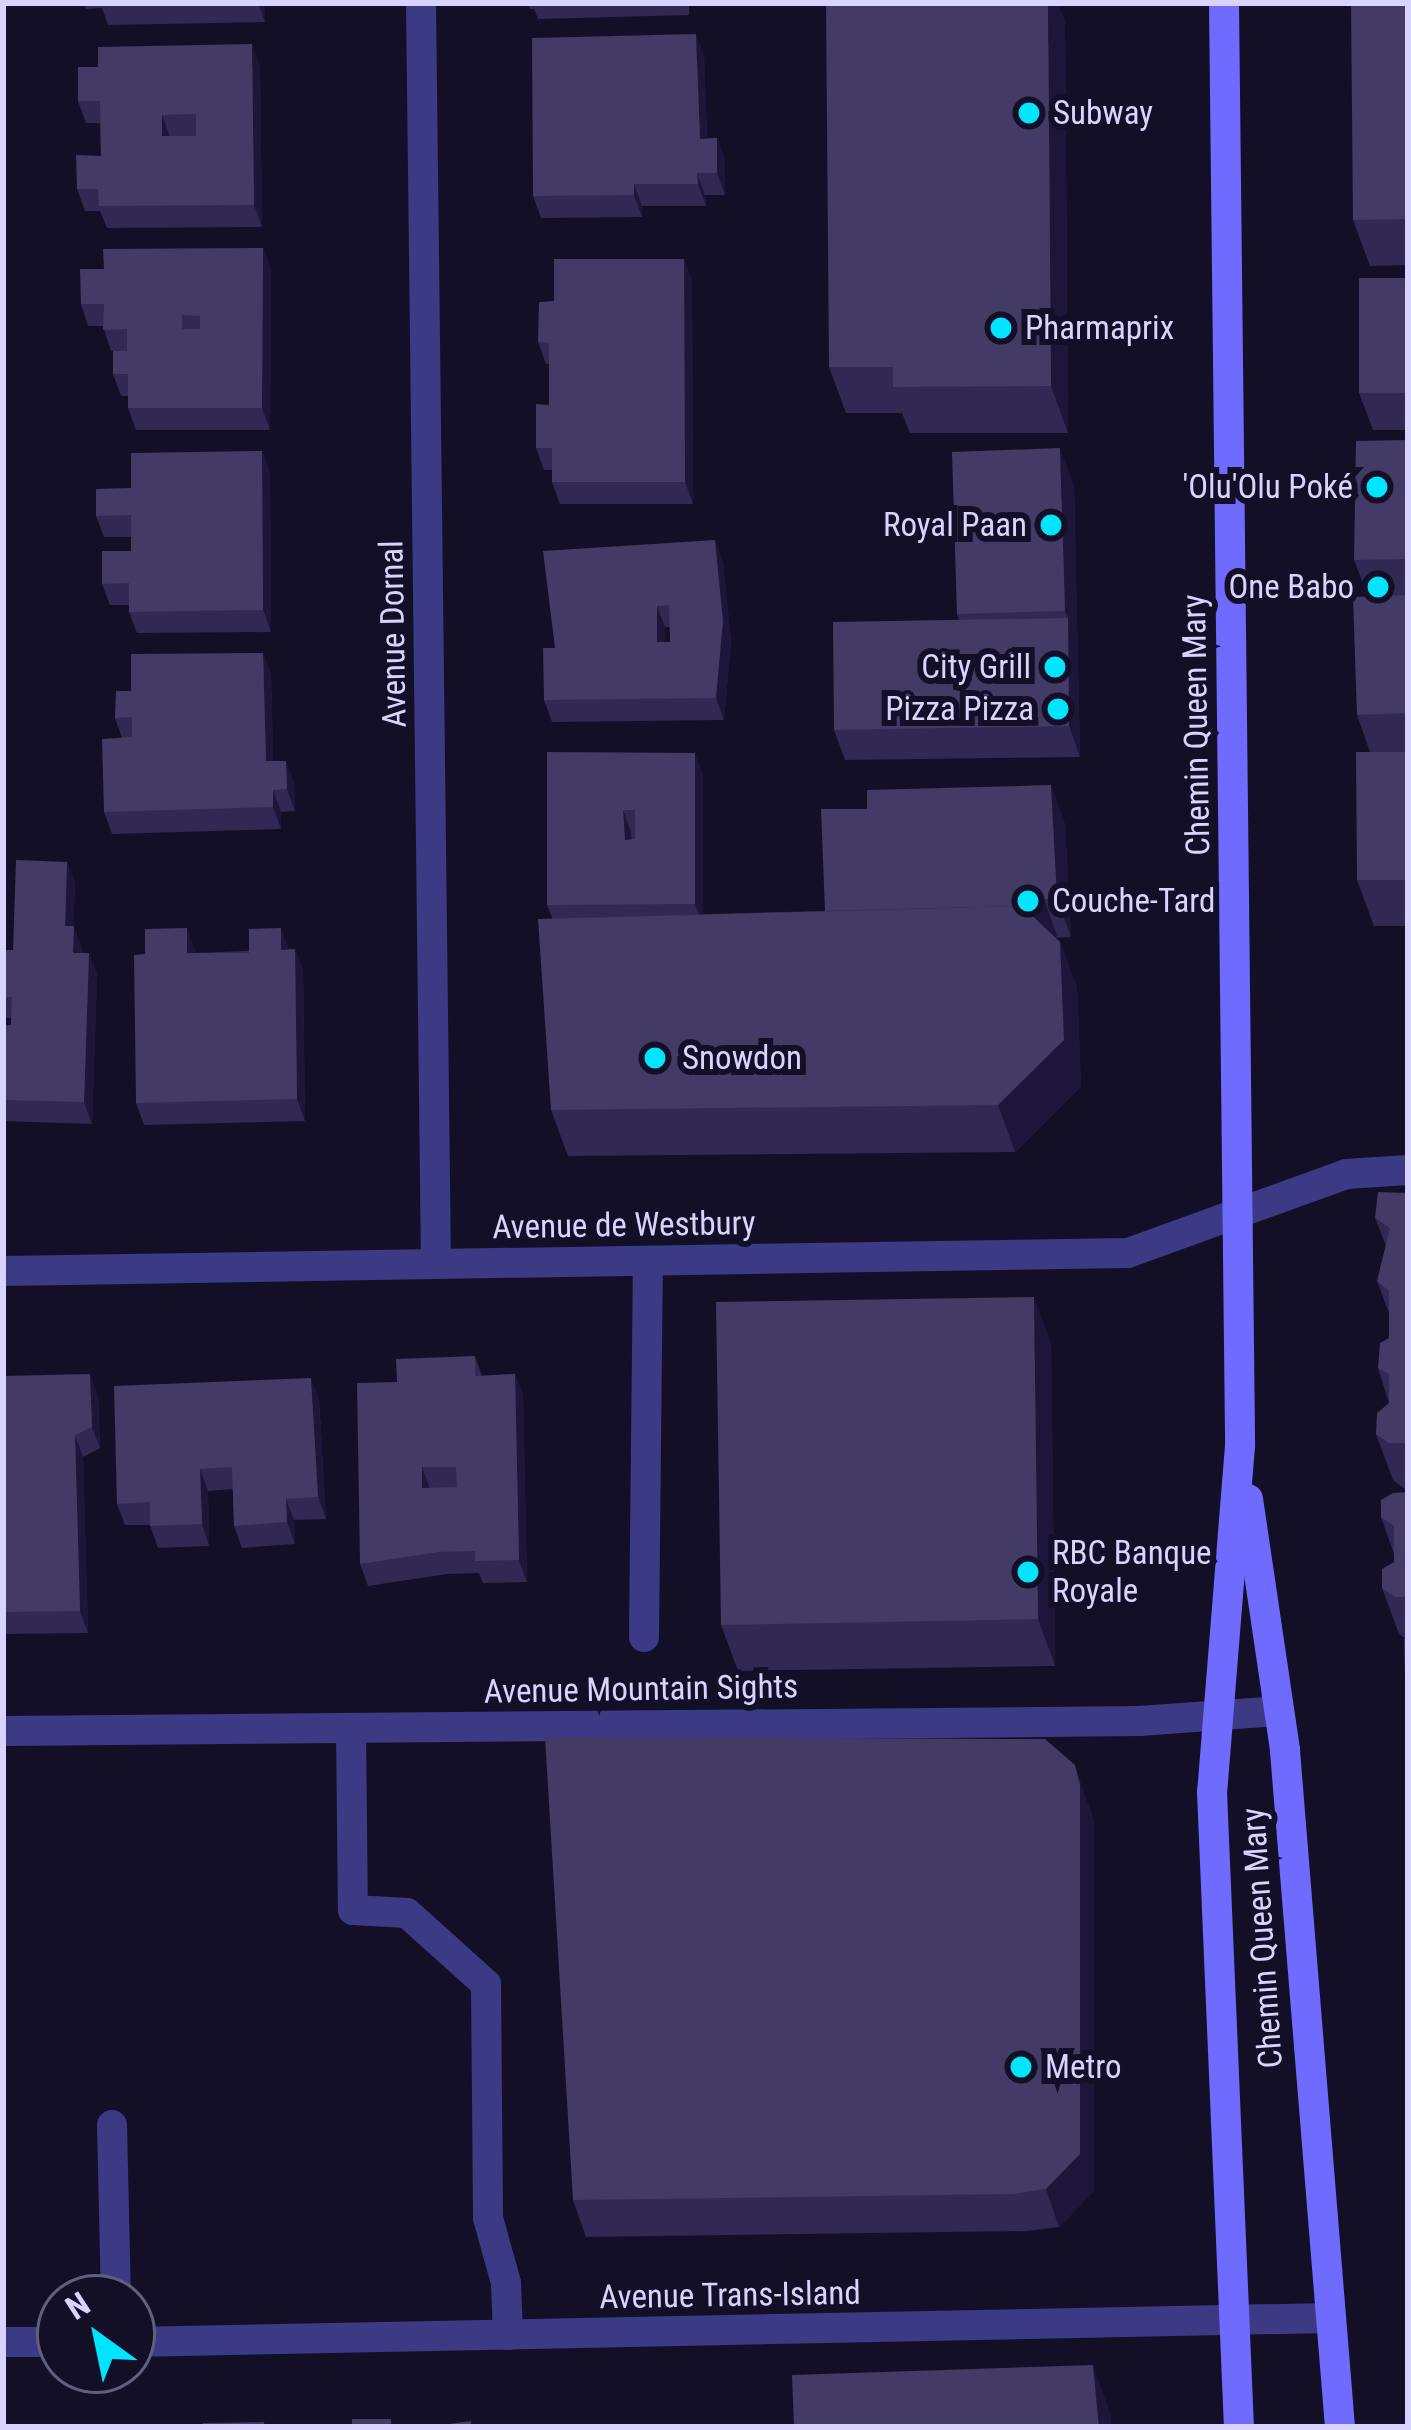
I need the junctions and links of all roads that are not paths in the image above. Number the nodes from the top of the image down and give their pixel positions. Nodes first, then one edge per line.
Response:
1 (421, 3) edge
2 (1224, 3) edge
3 (1408, 1170) edge
4 (1239, 1213) junction
5 (648, 1262) junction
6 (436, 1264) junction
7 (3, 1271) edge
8 (1240, 1446) junction
9 (644, 1637) dead end
10 (1279, 1711) junction
11 (1215, 1716) junction
12 (351, 1728) junction
13 (3, 1731) edge
14 (112, 2126) dead end
15 (115, 2274) edge
16 (1329, 2318) junction
17 (1234, 2322) junction
18 (508, 2335) junction
19 (3, 2342) edge
20 (36, 2342) edge
21 (156, 2342) edge
22 (1239, 2427) edge
23 (1340, 2427) edge

1 - 6 street, Avenue Dornal
2 - 4 street, Chemin Queen Mary
3 - 4 street, Avenue de Westbury
4 - 5 street, Avenue de Westbury
4 - 8 street, Chemin Queen Mary
5 - 6 street, Avenue de Westbury
5 - 9 street
6 - 7 street, Avenue de Westbury
8 - 10 street, Chemin Queen Mary
8 - 11 street, Chemin Queen Mary
10 - 11 street, Avenue Mountain Sights
10 - 16 street, Chemin Queen Mary
11 - 12 street, Avenue Mountain Sights
11 - 17 street, Chemin Queen Mary
12 - 13 street, Avenue Mountain Sights
12 - 18 street
14 - 15 street
16 - 17 street, Avenue Trans-Island
16 - 23 street, Chemin Queen Mary
17 - 18 street, Avenue Trans-Island
17 - 22 street, Chemin Queen Mary
18 - 21 street, Avenue Trans-Island
19 - 20 street

